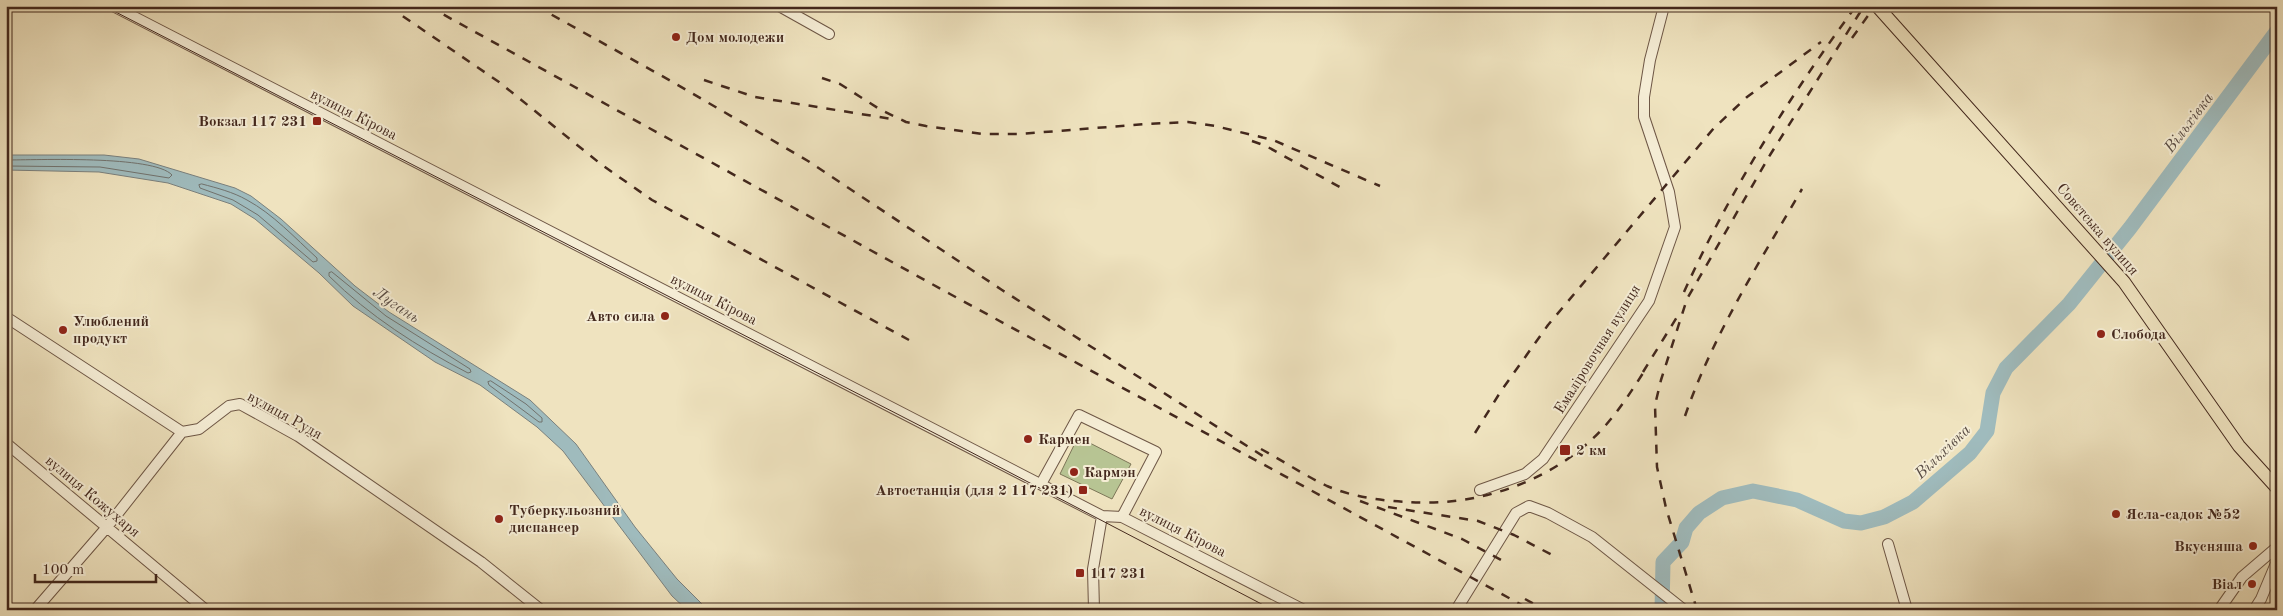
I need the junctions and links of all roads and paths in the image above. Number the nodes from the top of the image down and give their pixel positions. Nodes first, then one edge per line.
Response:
1 (113, 6) edge
2 (779, 6) edge
3 (1664, 6) edge
4 (1877, 6) edge
5 (829, 34) dead end
6 (6, 317) edge
7 (182, 432) junction
8 (6, 443) edge
9 (1041, 484) junction
10 (2277, 488) edge
11 (1480, 490) dead end
12 (1102, 516) junction
13 (1122, 517) junction
14 (107, 527) junction
15 (1888, 544) dead end
16 (2277, 547) edge
17 (2277, 560) edge
18 (1681, 607) edge
19 (35, 610) edge
20 (206, 610) edge
21 (541, 610) edge
22 (1094, 610) edge
23 (1304, 610) edge
24 (1456, 610) edge
25 (1907, 610) edge
26 (2219, 610) edge
27 (2254, 610) edge

1 - 9 street, вулиця Кірова
2 - 5 street
3 - 11 street, Емаліровочная вулиця
4 - 10 main road, Совєтська вулиця
6 - 7 street
7 - 14 street
7 - 21 street, вулиця Рудя
8 - 14 street, вулиця Кожухаря
9 - 12 street, вулиця Кірова
9 - 13 street
12 - 13 street, вулиця Кірова
12 - 22 street
13 - 23 street, вулиця Кірова
14 - 19 street
14 - 20 street, вулиця Кожухаря
15 - 25 street
16 - 26 street
17 - 27 street
18 - 24 street

